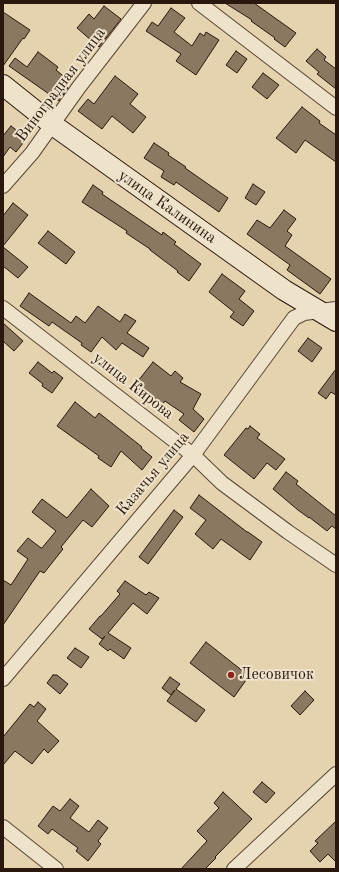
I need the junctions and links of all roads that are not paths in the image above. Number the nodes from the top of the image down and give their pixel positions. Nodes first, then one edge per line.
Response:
1 (144, 3) edge
2 (199, 3) edge
3 (3, 85) edge
4 (336, 108) edge
5 (52, 125) junction
6 (3, 186) edge
7 (3, 308) edge
8 (327, 310) edge
9 (336, 321) edge
10 (193, 455) junction
11 (336, 565) edge
12 (3, 678) edge
13 (336, 774) edge
14 (3, 827) edge
15 (56, 869) edge
16 (234, 869) edge

1 - 5 street, Виноградная улица
2 - 4 street
3 - 5 street, улица Калинина
5 - 6 street, Виноградная улица
5 - 8 street, улица Калинина
7 - 10 street, улица Кирова
8 - 9 street, улица Калинина
8 - 10 street, Казачья улица
10 - 11 street, улица Кирова
10 - 12 street, Казачья улица
13 - 16 street
14 - 15 street

